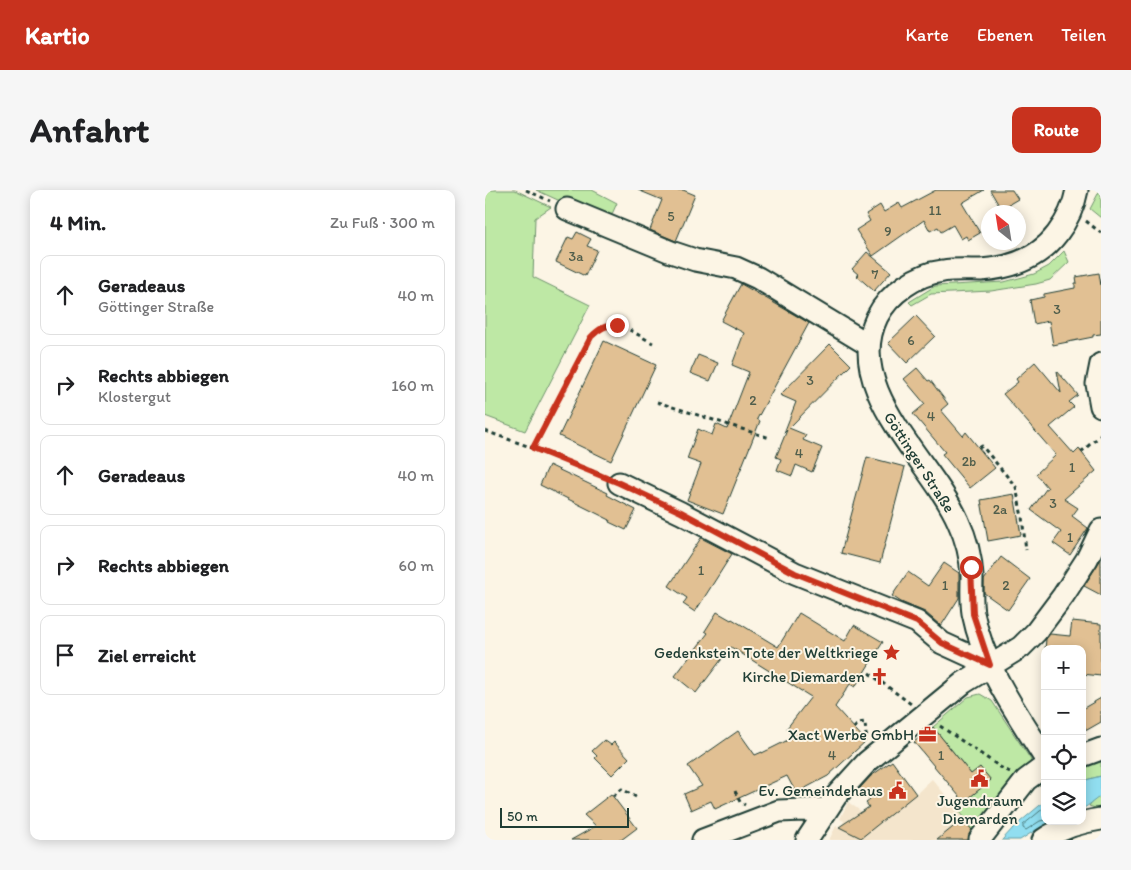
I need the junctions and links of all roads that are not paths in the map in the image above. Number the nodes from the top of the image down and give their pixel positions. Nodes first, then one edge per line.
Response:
1 (1077, 190) edge
2 (567, 209) road end
3 (869, 345) junction
4 (1101, 364) edge
5 (1101, 406) edge
6 (619, 483) road end
7 (1101, 530) edge
8 (990, 665) junction
9 (1101, 749) edge
10 (1041, 752) edge
11 (1086, 755) edge
12 (1041, 769) edge
13 (827, 809) junction
14 (1089, 819) edge
15 (980, 839) dead end
16 (703, 840) edge
17 (807, 840) edge
18 (1043, 840) edge

1 - 3 street, Göttinger Straße
2 - 3 street
3 - 8 street, Göttinger Straße
4 - 5 street
6 - 8 street
7 - 8 street
8 - 10 street, Göttinger Straße
8 - 13 street
9 - 11 street
12 - 15 street
13 - 16 street
13 - 17 street
14 - 18 street

